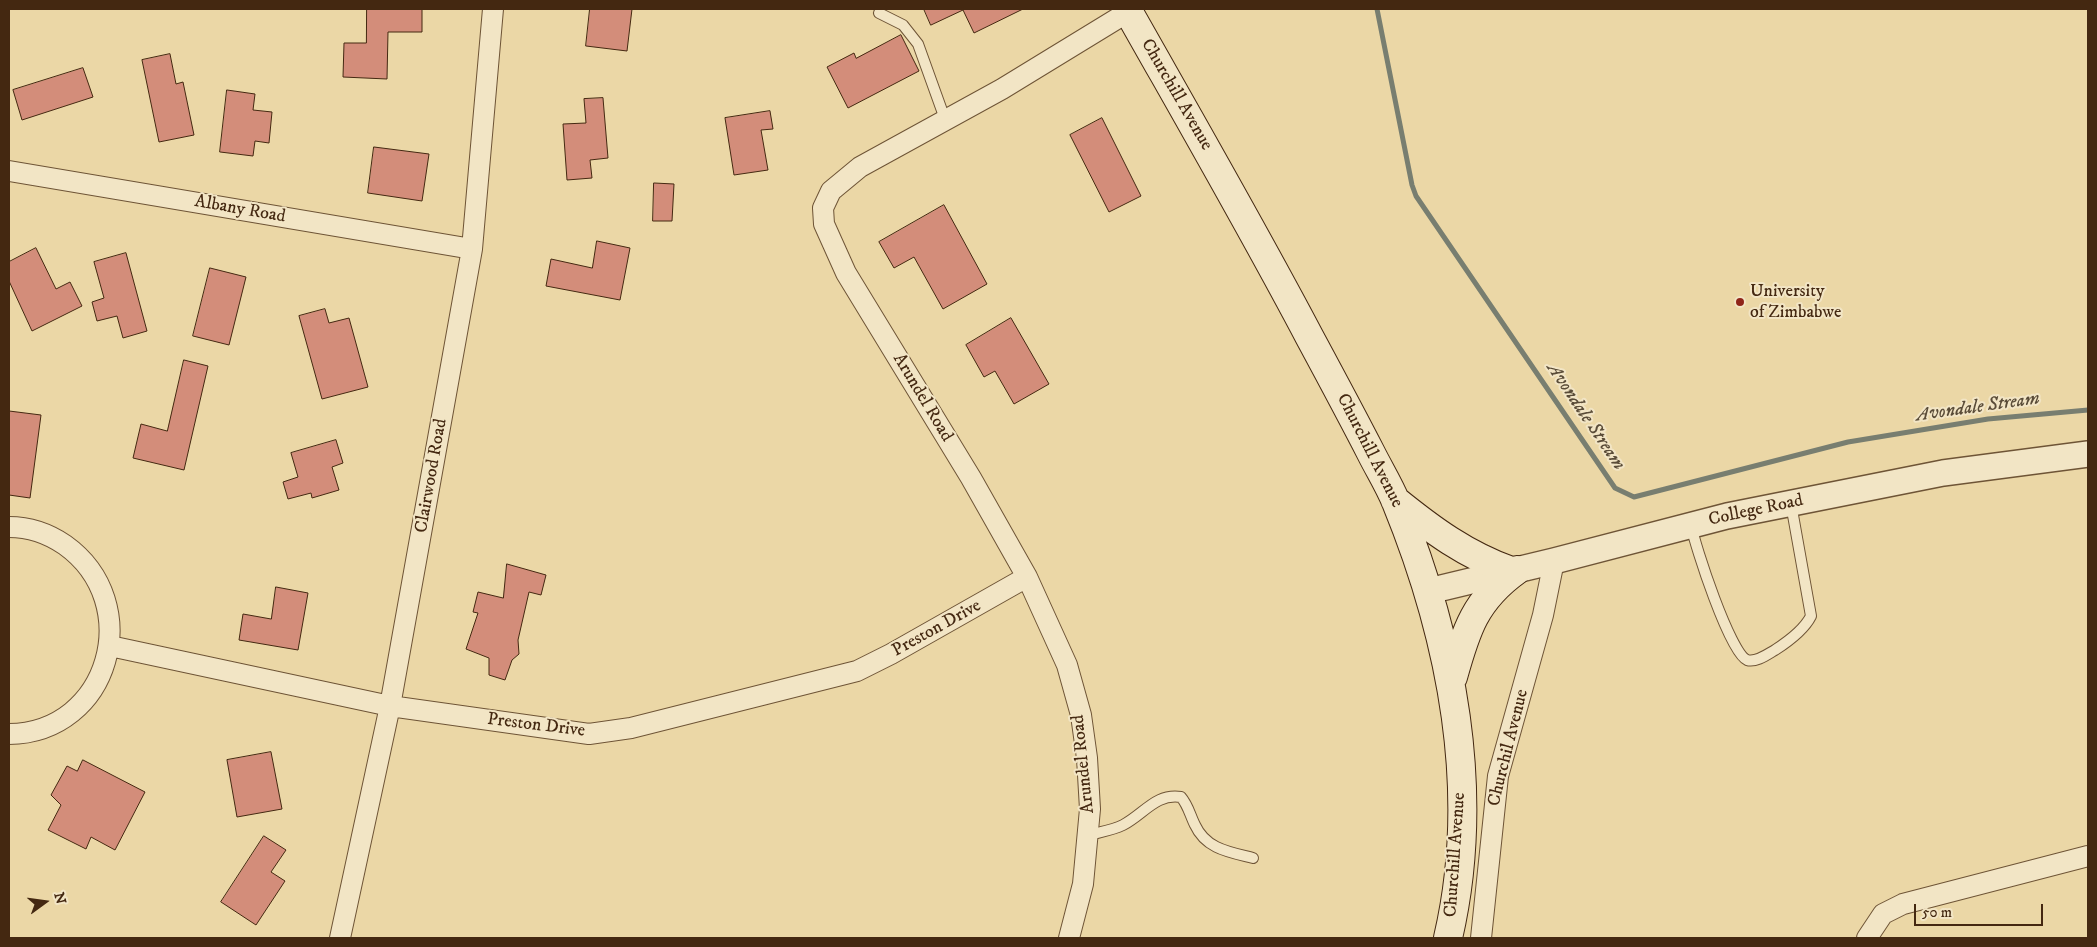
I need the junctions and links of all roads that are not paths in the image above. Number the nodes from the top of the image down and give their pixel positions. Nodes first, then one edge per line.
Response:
1 (493, 9) edge
2 (1128, 10) edge
3 (879, 13) dead end
4 (945, 119) junction
5 (9, 171) edge
6 (472, 249) junction
7 (2088, 454) edge
8 (1396, 500) junction
9 (1791, 503) junction
10 (1691, 525) junction
11 (9, 527) edge
12 (1554, 561) junction
13 (1514, 571) junction
14 (1027, 577) junction
15 (1429, 591) junction
16 (110, 646) junction
17 (1450, 686) junction
18 (390, 706) junction
19 (9, 734) edge
20 (1089, 835) junction
21 (2088, 856) edge
22 (1253, 858) dead end
23 (340, 938) edge
24 (1069, 938) edge
25 (1448, 938) edge
26 (1481, 938) edge
27 (1867, 938) edge

1 - 6 street, Clairwood Road
2 - 4 street, Arundel Road
2 - 8 main road, Churchill Avenue
3 - 4 lane
4 - 14 street, Arundel Road
5 - 6 street, Albany Road
6 - 18 street, Clairwood Road
7 - 9 street, College Road
8 - 13 main road
8 - 15 main road, Churchill Avenue
9 - 10 street, College Road
9 - 10 lane
10 - 12 street, College Road
11 - 16 street
12 - 13 street, College Road
12 - 26 street, Churchil Avenue
13 - 15 street, College Road
13 - 17 main road
14 - 18 street, Preston Drive
14 - 20 street, Arundel Road
15 - 17 main road, Churchill Avenue
16 - 18 street, Preston Drive
16 - 19 street
17 - 25 main road, Churchill Avenue
18 - 23 street, Clairwood Road
20 - 22 lane
20 - 24 street, Arundel Road
21 - 27 street

